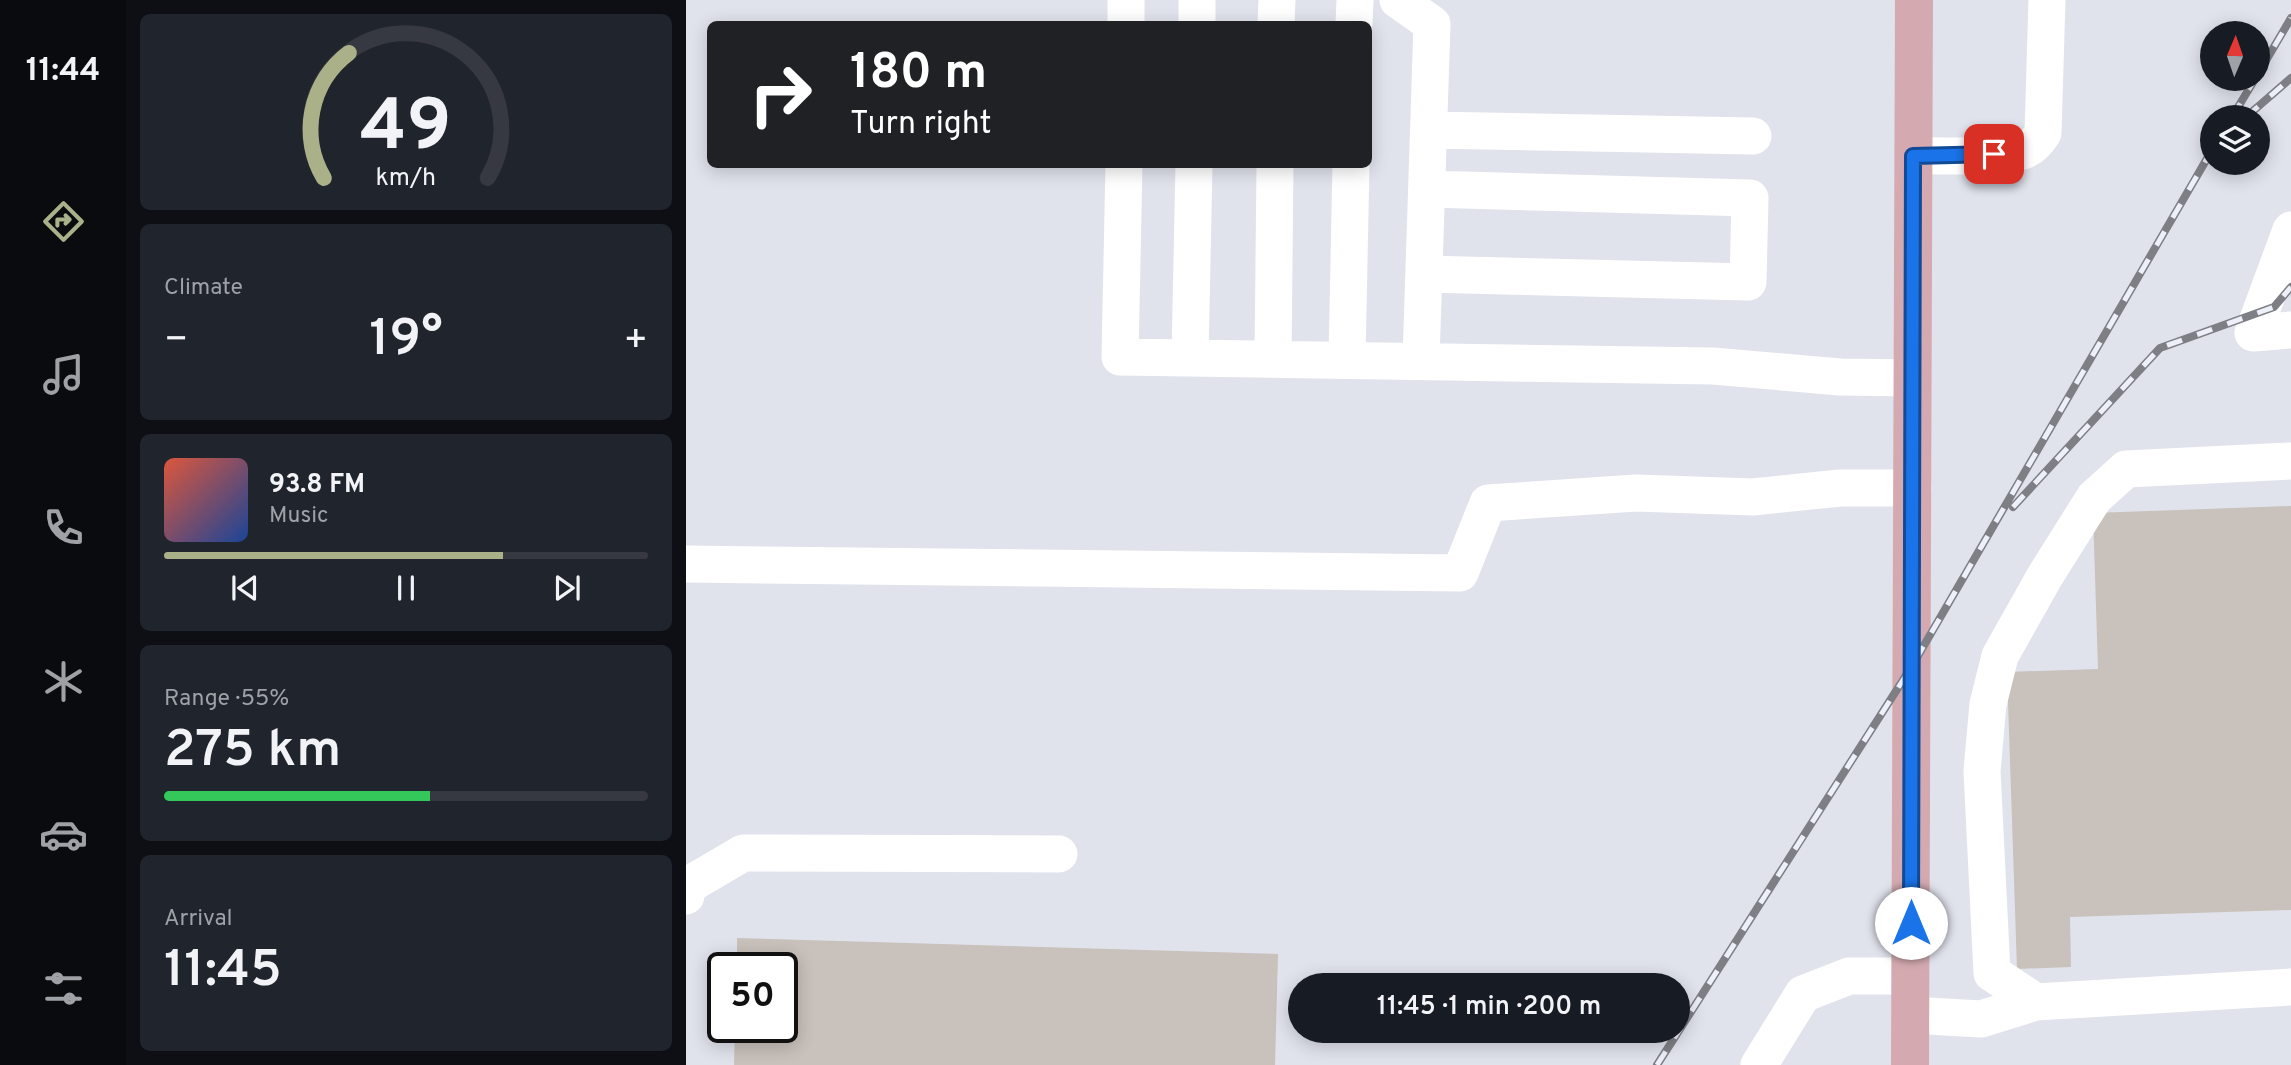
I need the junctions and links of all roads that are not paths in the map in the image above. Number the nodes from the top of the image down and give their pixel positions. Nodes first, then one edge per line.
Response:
1 (1126, 0) edge
2 (1197, 0) edge
3 (1277, 0) edge
4 (1354, 0) edge
5 (1398, 0) edge
6 (1914, 0) edge
7 (2047, 0) edge
8 (1126, 21) edge
9 (1197, 21) edge
10 (1276, 21) edge
11 (1354, 21) edge
12 (1429, 130) junction
13 (1753, 136) dead end
14 (1913, 156) junction
15 (1124, 168) edge
16 (1194, 168) edge
17 (1275, 168) edge
18 (1351, 168) edge
19 (1427, 189) junction
20 (2291, 230) edge
21 (1424, 274) junction
22 (2291, 330) edge
23 (1190, 358) junction
24 (1273, 359) junction
25 (1347, 359) junction
26 (1421, 360) junction
27 (1912, 378) junction
28 (2291, 461) edge
29 (1913, 488) junction
30 (686, 564) edge
31 (1059, 854) dead end
32 (686, 896) edge
33 (1910, 975) junction
34 (2291, 987) edge
35 (2036, 1002) junction
36 (1910, 1015) junction
37 (1759, 1065) edge
38 (1910, 1065) edge

1 - 8 lane
2 - 9 lane
3 - 10 lane
4 - 11 lane
5 - 12 lane
6 - 14 main road
7 - 14 lane
12 - 13 lane
12 - 19 lane
14 - 27 main road
15 - 23 lane
16 - 23 lane
17 - 24 lane
18 - 25 lane
19 - 21 lane
19 - 21 lane
20 - 22 lane
21 - 26 lane
23 - 24 lane
24 - 25 lane
25 - 26 lane
26 - 27 lane
27 - 29 main road
28 - 35 lane
29 - 30 lane
29 - 33 main road
31 - 32 lane
33 - 36 main road
33 - 37 lane
34 - 35 lane
35 - 36 lane
36 - 38 main road

